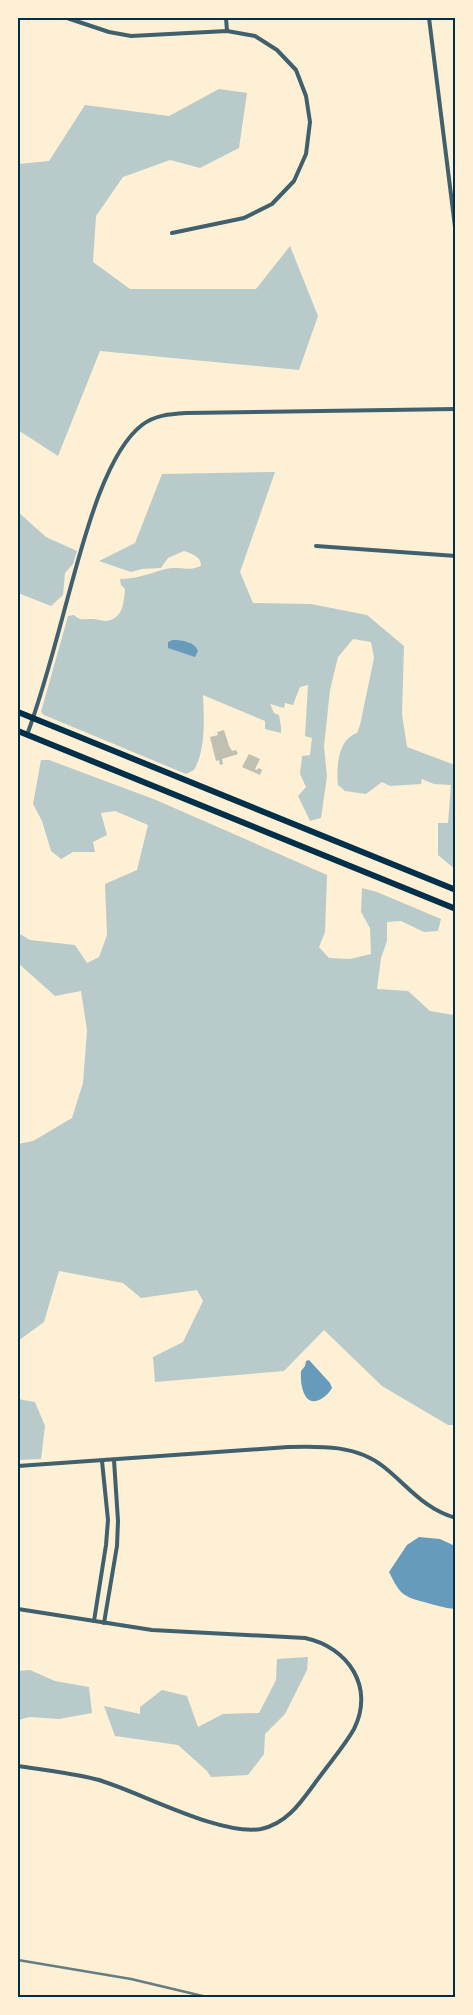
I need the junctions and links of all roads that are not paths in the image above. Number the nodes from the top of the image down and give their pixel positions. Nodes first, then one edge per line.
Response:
1 (18, 18) edge
2 (226, 18) edge
3 (429, 18) edge
4 (227, 31) junction
5 (454, 203) edge
6 (172, 233) dead end
7 (456, 235) edge
8 (456, 409) edge
9 (316, 546) dead end
10 (456, 556) edge
11 (18, 712) edge
12 (33, 718) junction
13 (18, 731) edge
14 (27, 735) junction
15 (456, 890) edge
16 (456, 909) edge
17 (114, 1460) junction
18 (102, 1461) junction
19 (18, 1466) edge
20 (107, 1494) junction
21 (117, 1494) junction
22 (456, 1518) edge
23 (102, 1570) junction
24 (113, 1571) junction
25 (18, 1609) edge
26 (94, 1621) junction
27 (104, 1623) junction
28 (18, 1766) edge

1 - 4 street
2 - 4 street
3 - 5 street
4 - 6 street
5 - 7 street
8 - 12 street
9 - 10 street
11 - 12 highway
12 - 14 street
12 - 15 highway
13 - 14 highway
14 - 16 highway
17 - 18 street
17 - 21 street
17 - 22 street
18 - 19 street
18 - 20 street
20 - 21 street
20 - 23 street
21 - 24 street
23 - 24 street
23 - 26 street
24 - 27 street
25 - 26 street
26 - 27 street
27 - 28 street

